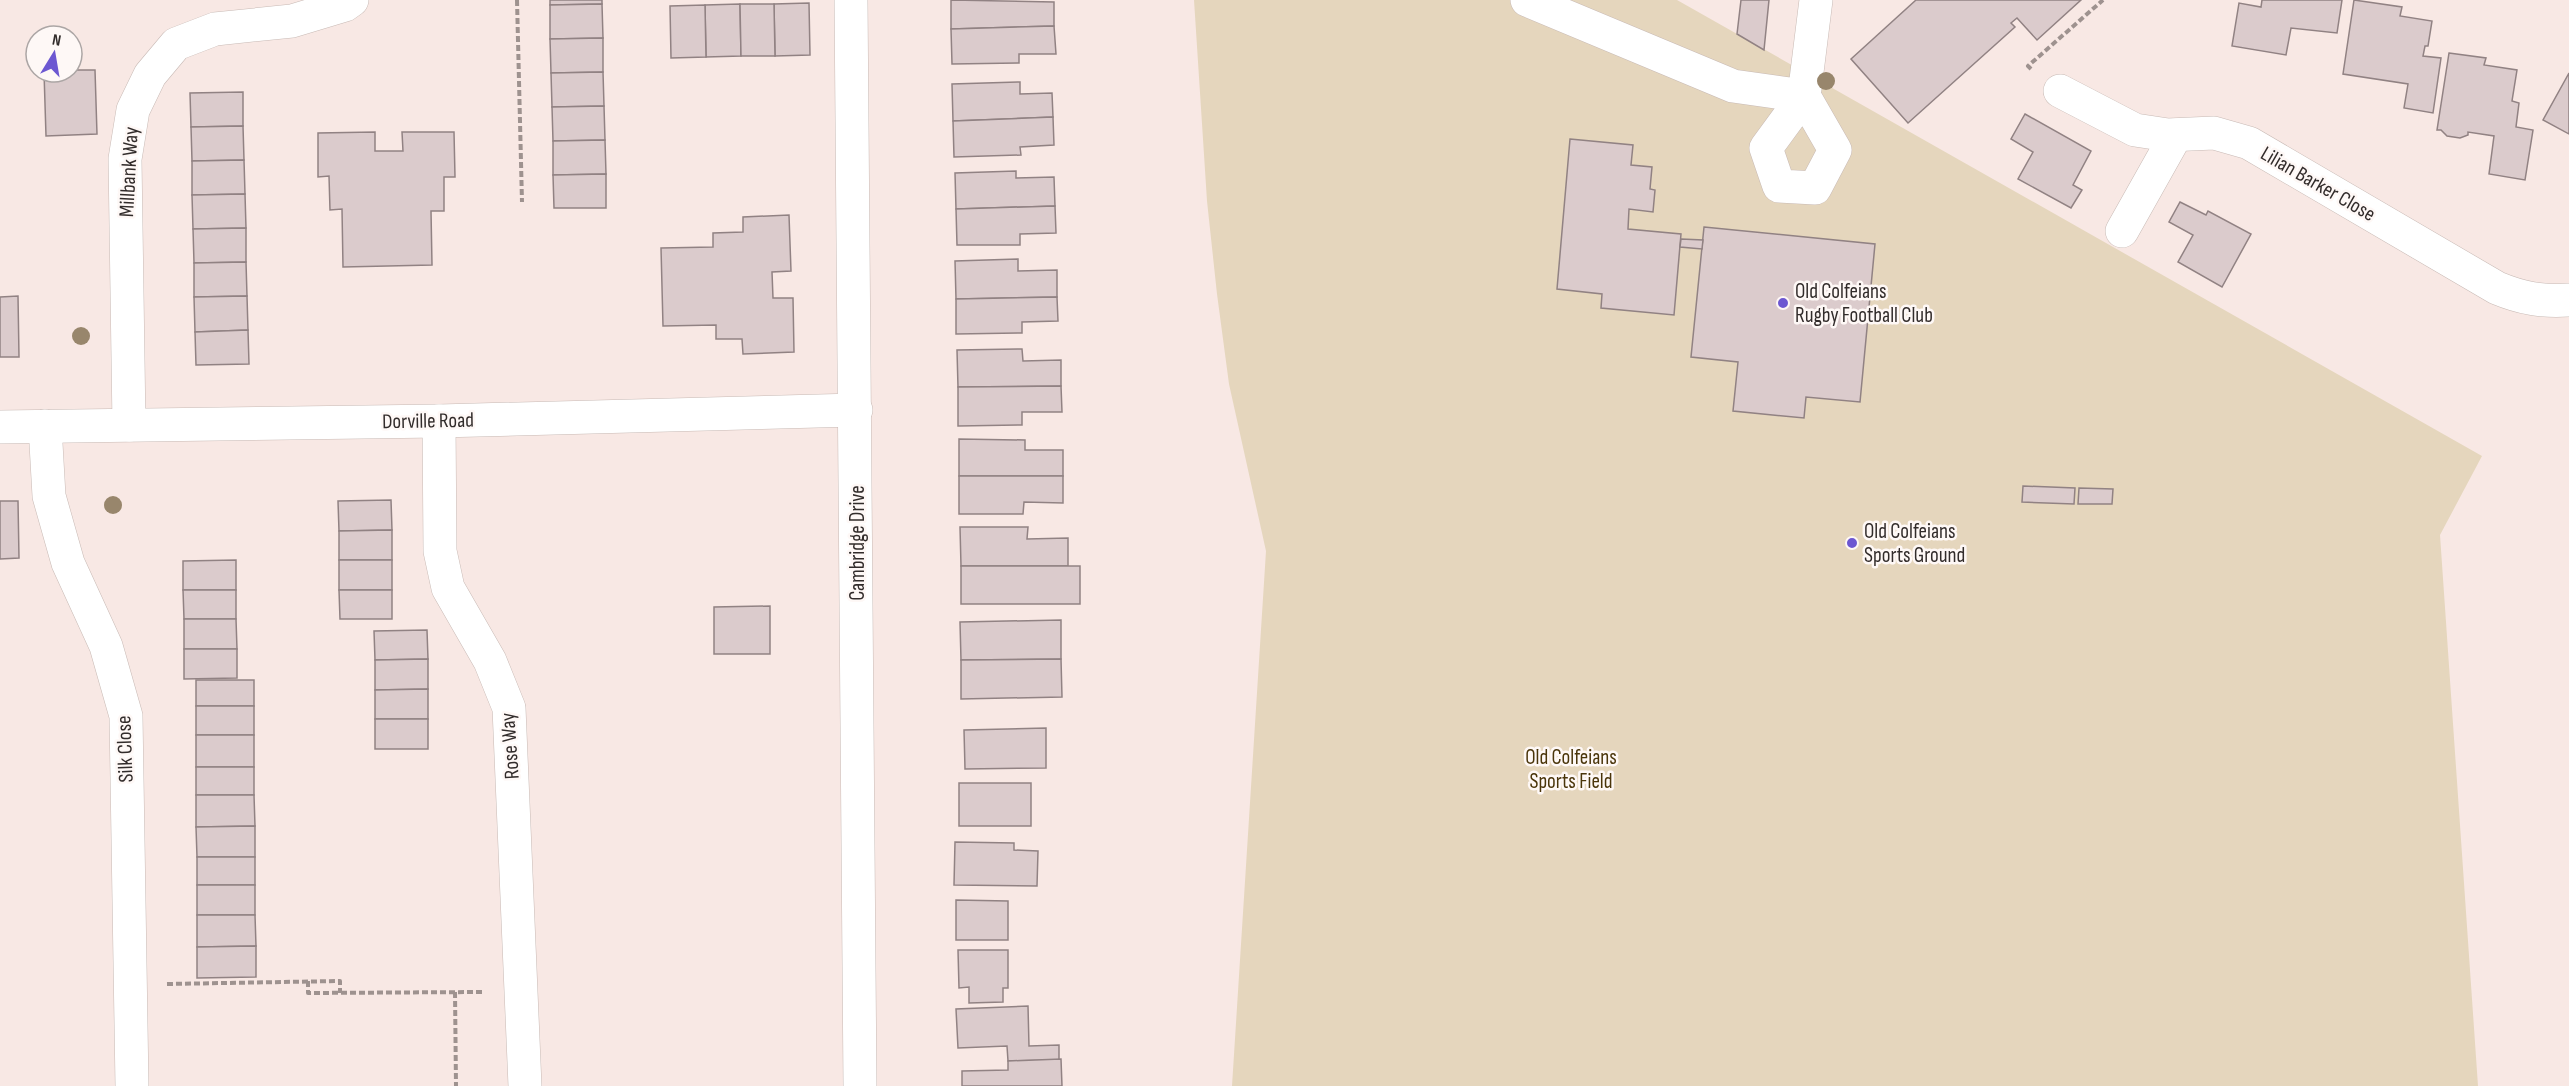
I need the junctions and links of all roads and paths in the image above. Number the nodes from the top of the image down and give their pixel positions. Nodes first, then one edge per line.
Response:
1 (352, 0) edge
2 (517, 0) edge
3 (851, 0) edge
4 (1527, 0) edge
5 (1816, 0) edge
6 (2103, 0) edge
7 (2060, 91) joint
8 (2176, 135) junction
9 (522, 202) dead end
10 (2122, 231) dead end
11 (2569, 300) edge
12 (856, 410) junction
13 (439, 421) junction
14 (129, 425) junction
15 (45, 426) junction
16 (0, 427) edge
17 (308, 981) junction
18 (130, 985) junction
19 (522, 991) junction
20 (455, 992) junction
21 (340, 993) junction
22 (132, 1086) edge
23 (456, 1086) edge
24 (525, 1086) edge
25 (860, 1086) edge

1 - 14 street, Millbank Way
2 - 9 path
3 - 12 street, Cambridge Drive
4 - 5 street
6 - 7 path
7 - 8 street, Lilian Barker Close
8 - 10 street
8 - 11 street, Lilian Barker Close
12 - 13 street, Dorville Road
12 - 25 street, Cambridge Drive
13 - 14 street, Dorville Road
13 - 19 street, Rose Way
14 - 15 street, Dorville Road
15 - 16 street, Dorville Road
15 - 18 street, Silk Close
17 - 18 path
17 - 21 path
17 - 21 path
18 - 22 street, Silk Close
19 - 20 path
19 - 24 street, Rose Way
20 - 21 path
20 - 23 path

